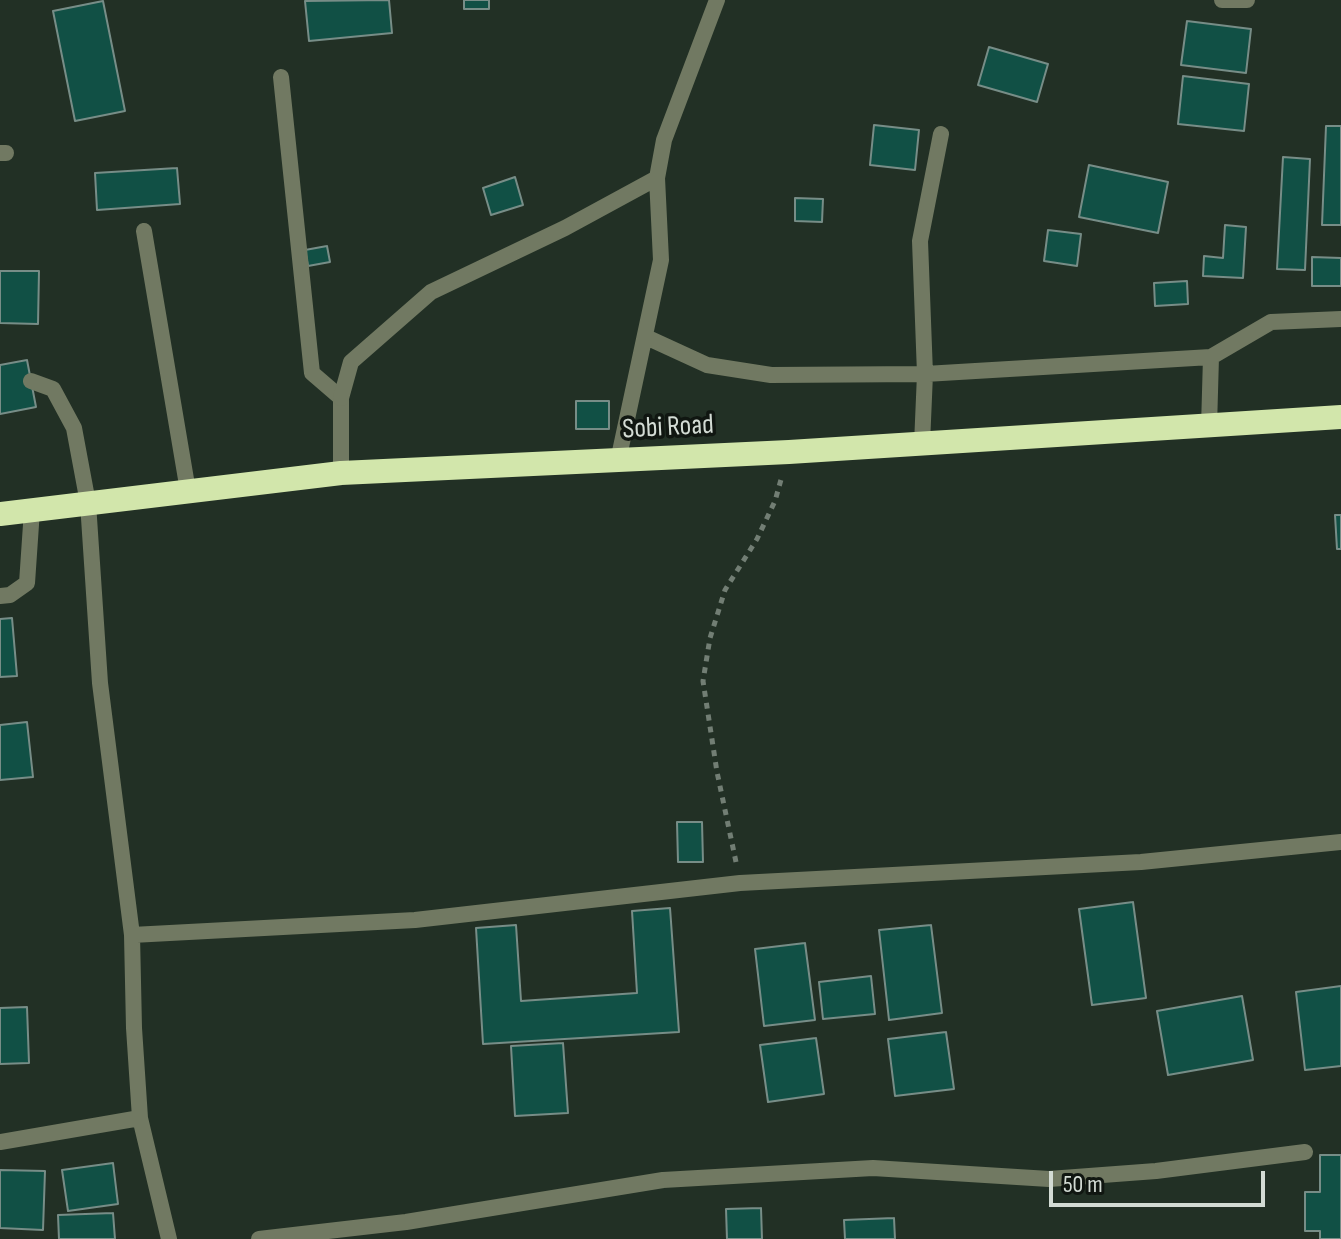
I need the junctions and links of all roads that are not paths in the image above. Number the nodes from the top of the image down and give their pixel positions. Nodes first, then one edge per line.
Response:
1 (717, 0) edge
2 (1222, 0) edge
3 (1247, 0) edge
4 (281, 77) dead end
5 (941, 134) dead end
6 (657, 178) junction
7 (144, 231) dead end
8 (1341, 319) edge
9 (646, 337) junction
10 (1211, 357) junction
11 (925, 374) junction
12 (31, 381) dead end
13 (341, 398) junction
14 (1341, 417) edge
15 (1209, 427) junction
16 (922, 444) junction
17 (618, 461) junction
18 (341, 473) junction
19 (188, 491) junction
20 (88, 503) junction
21 (32, 510) junction
22 (0, 514) edge
23 (0, 596) edge
24 (1341, 842) edge
25 (132, 935) junction
26 (140, 1118) junction
27 (0, 1142) edge
28 (1305, 1152) dead end
29 (169, 1239) edge
30 (259, 1239) edge

1 - 6 street
2 - 3 street
4 - 13 street
5 - 11 street
6 - 9 street
6 - 13 street
7 - 19 street
8 - 10 street
9 - 11 street
9 - 17 street
10 - 11 street
10 - 15 street
11 - 16 street
12 - 20 street
13 - 18 street
14 - 15 highway, Sobi Road
15 - 16 highway, Sobi Road
16 - 17 highway, Sobi Road
17 - 18 highway, Sobi Road
18 - 19 highway, Sobi Road
19 - 20 highway, Sobi Road
20 - 21 highway, Sobi Road
20 - 25 street
21 - 22 highway, Sobi Road
21 - 23 street
24 - 25 street
25 - 26 street
26 - 27 street
26 - 29 street
28 - 30 street

